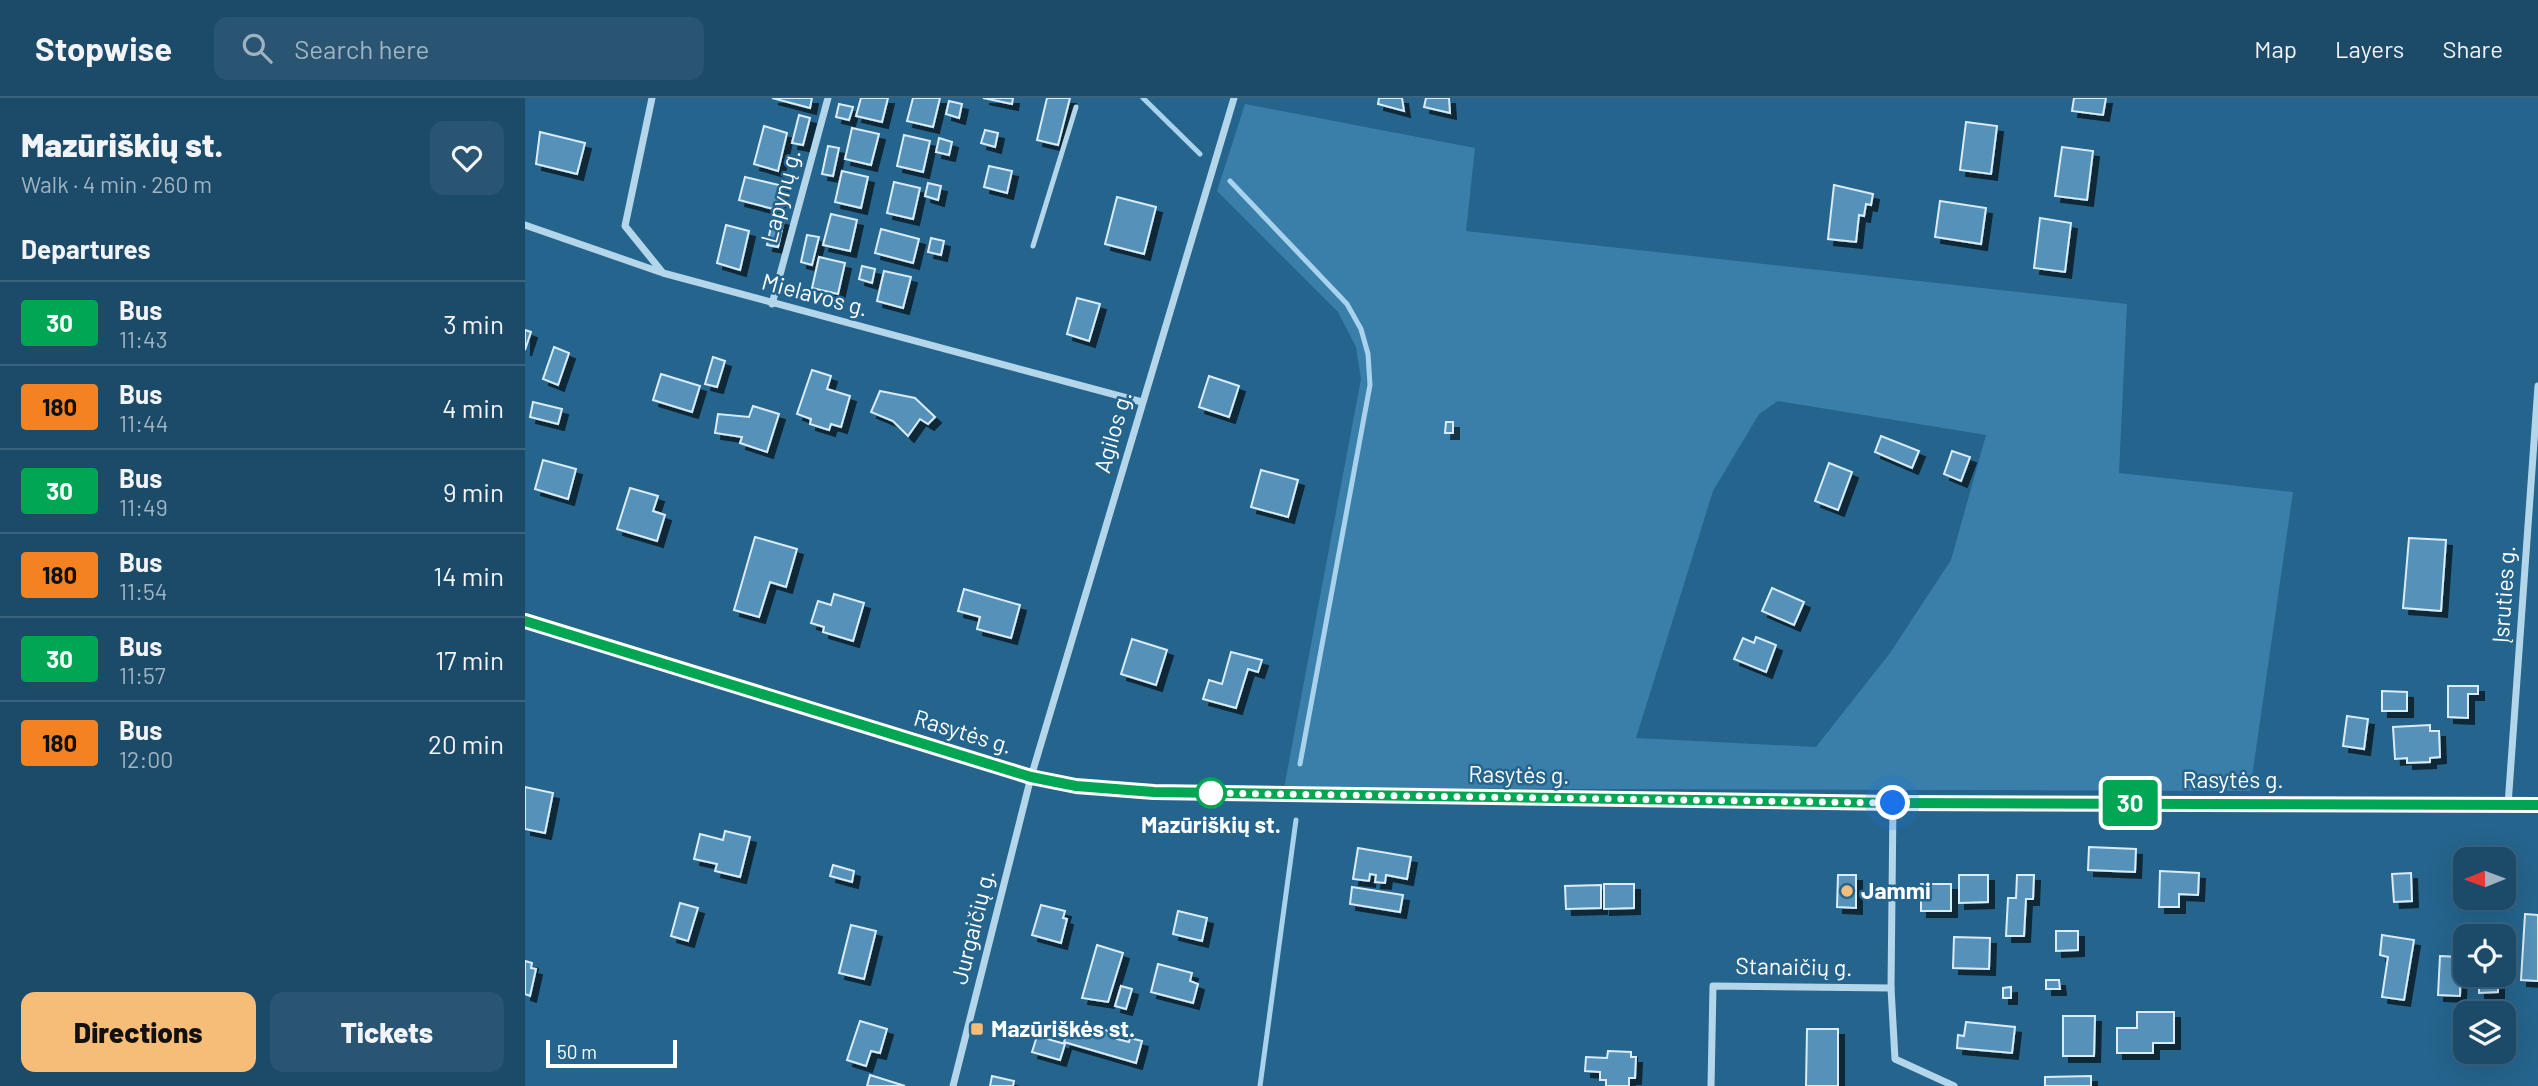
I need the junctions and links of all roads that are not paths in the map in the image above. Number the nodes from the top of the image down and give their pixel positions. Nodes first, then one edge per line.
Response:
1 (652, 98) edge
2 (828, 98) edge
3 (1234, 98) edge
4 (1076, 107) dead end
5 (525, 225) edge
6 (1033, 246) dead end
7 (663, 272) junction
8 (772, 304) junction
9 (2538, 387) edge
10 (1142, 402) junction
11 (525, 621) edge
12 (1031, 777) junction
13 (1893, 803) junction
14 (2508, 805) junction
15 (2538, 805) edge
16 (1891, 988) junction
17 (953, 1086) edge
18 (1711, 1086) edge
19 (1954, 1086) edge

1 - 7 street
2 - 8 street, Lapynų g.
3 - 10 street, Agilos g.
4 - 6 lane
5 - 7 street, Mielavos g.
7 - 8 street, Mielavos g.
8 - 10 street, Mielavos g.
9 - 14 street, Įsruties g.
10 - 12 street, Agilos g.
11 - 12 main road, Rasytės g.
12 - 13 main road, Rasytės g.
12 - 17 street, Jurgaičių g.
13 - 14 main road, Rasytės g.
13 - 16 street
14 - 15 main road, Rasytės g.
16 - 18 street, Stanaičių g.
16 - 19 street

